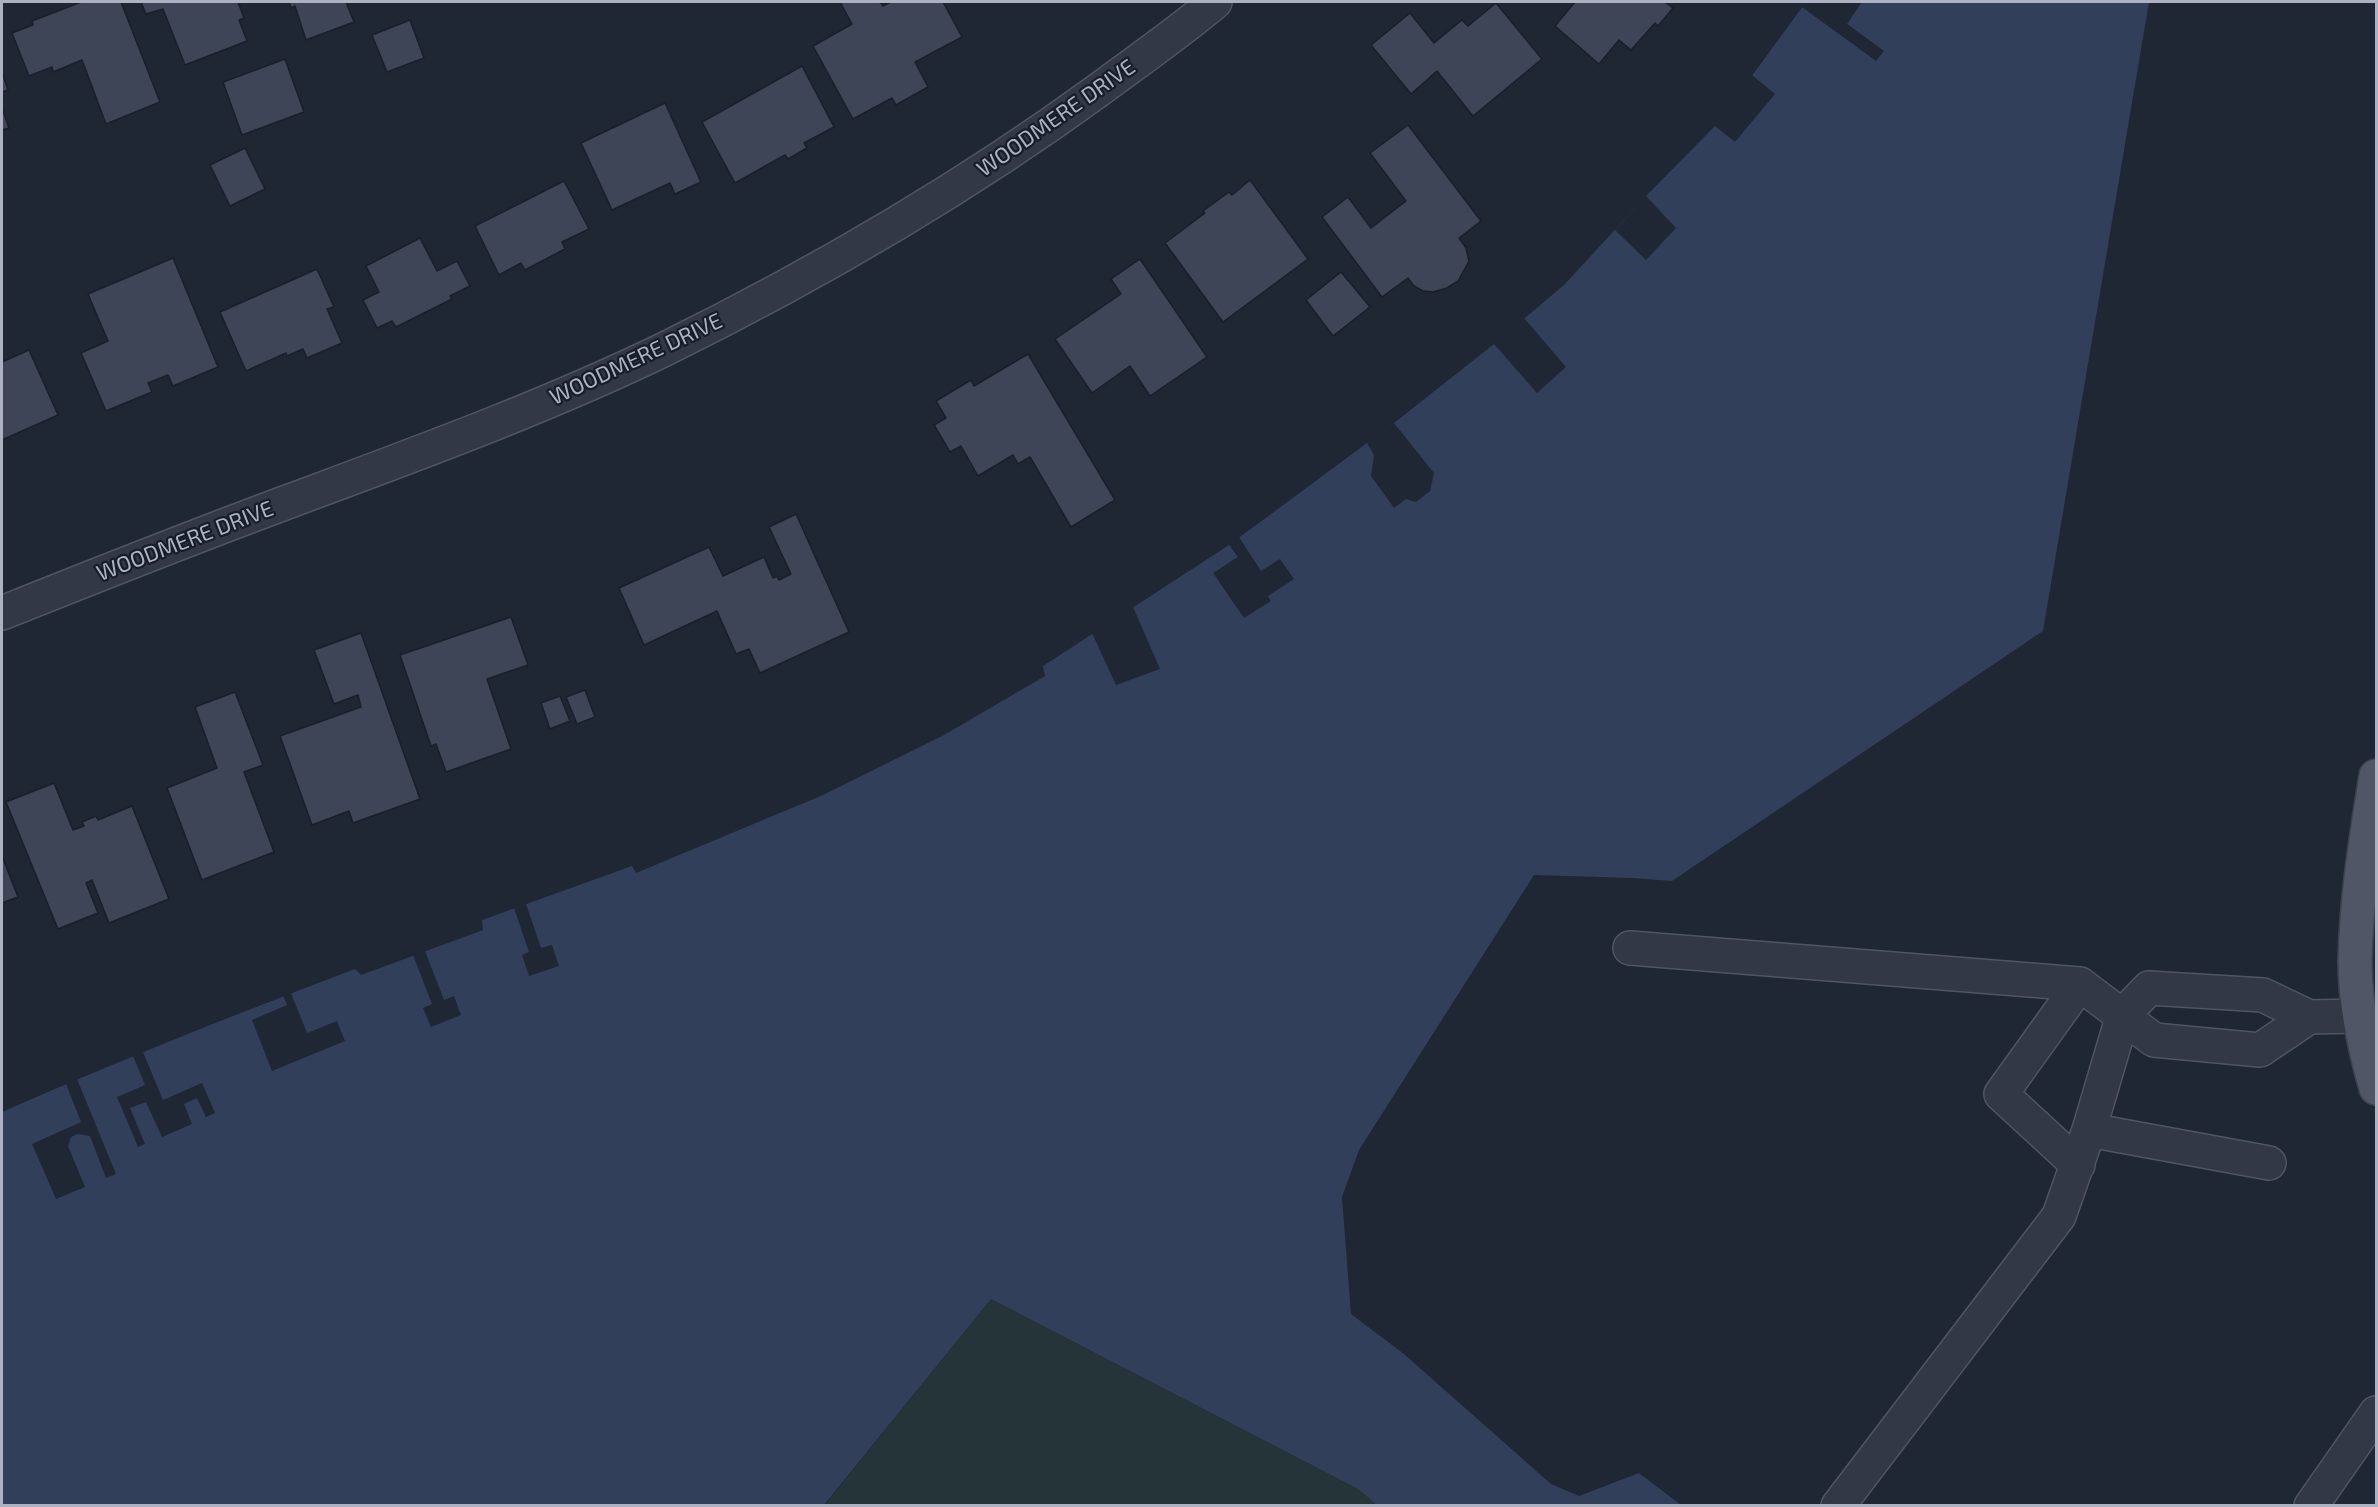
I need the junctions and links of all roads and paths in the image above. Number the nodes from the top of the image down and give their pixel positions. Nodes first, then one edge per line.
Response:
1 (1215, 2) edge
2 (2, 613) edge
3 (2376, 776) edge
4 (2368, 900) edge
5 (1630, 948) dead end
6 (2080, 984) junction
7 (2123, 1016) junction
8 (2361, 1016) junction
9 (2308, 1017) junction
10 (2376, 1088) edge
11 (2089, 1130) junction
12 (2269, 1163) dead end
13 (2078, 1165) junction
14 (2376, 1413) edge
15 (1839, 1506) edge
16 (2311, 1506) edge

1 - 2 street, WOODMERE DRIVE
3 - 4 main road
4 - 8 main road
5 - 6 street
6 - 7 street
6 - 13 street
7 - 9 street
7 - 9 street
7 - 11 street
8 - 9 street
8 - 10 main road
11 - 12 street
11 - 13 street
13 - 15 street
14 - 16 street

